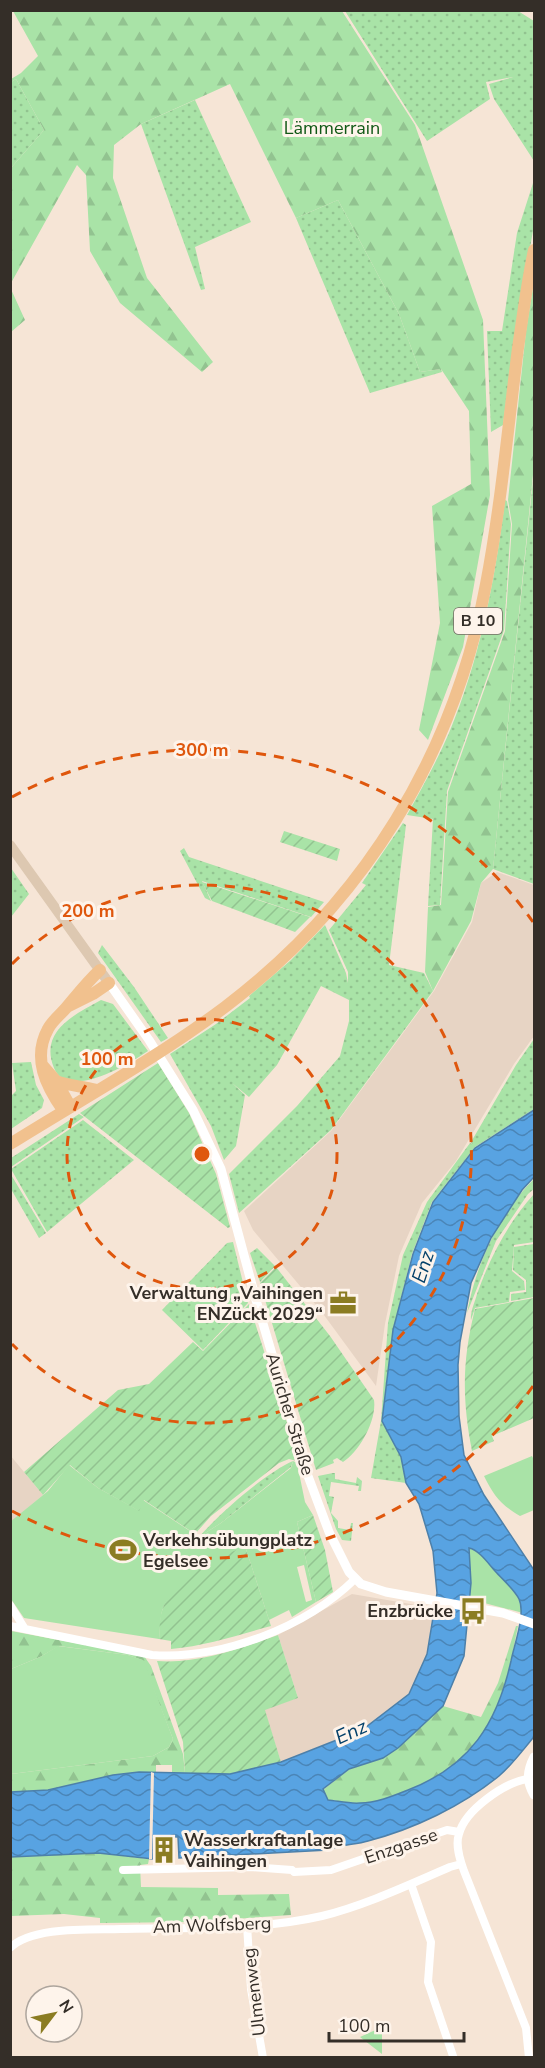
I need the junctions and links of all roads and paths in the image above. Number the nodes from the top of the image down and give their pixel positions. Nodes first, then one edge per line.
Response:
1 (534, 250) edge
2 (10, 845) edge
3 (100, 970) junction
4 (109, 983) junction
5 (66, 1008) junction
6 (41, 1063) junction
7 (56, 1081) junction
8 (97, 1090) junction
9 (67, 1108) junction
10 (10, 1144) edge
11 (355, 1579) junction
12 (10, 1605) edge
13 (534, 1624) edge
14 (10, 1626) edge
15 (25, 1629) junction
16 (534, 1757) edge
17 (527, 1779) junction
18 (534, 1795) edge
19 (459, 1832) junction
20 (461, 1864) junction
21 (123, 1870) dead end
22 (411, 1884) junction
23 (247, 1925) junction
24 (10, 1948) edge
25 (453, 2056) dead end
26 (263, 2058) edge
27 (529, 2058) edge

1 - 8 main road, B 10
2 - 3 main road
3 - 4 main road
3 - 5 main road
4 - 5 main road
4 - 11 street, Auricher Straße
5 - 6 main road
6 - 7 main road
6 - 9 main road
7 - 8 main road
7 - 9 main road
8 - 9 main road, B 10
9 - 10 main road, B 10
11 - 13 street
11 - 15 street
12 - 15 street
14 - 15 street
16 - 17 street
17 - 18 street
17 - 19 street, Enzgasse
19 - 20 street
19 - 21 street, Enzgasse
20 - 22 street, Am Wolfsberg
20 - 27 street
22 - 23 street, Am Wolfsberg
22 - 25 street
23 - 24 street, Am Wolfsberg
23 - 26 street, Ulmenweg

